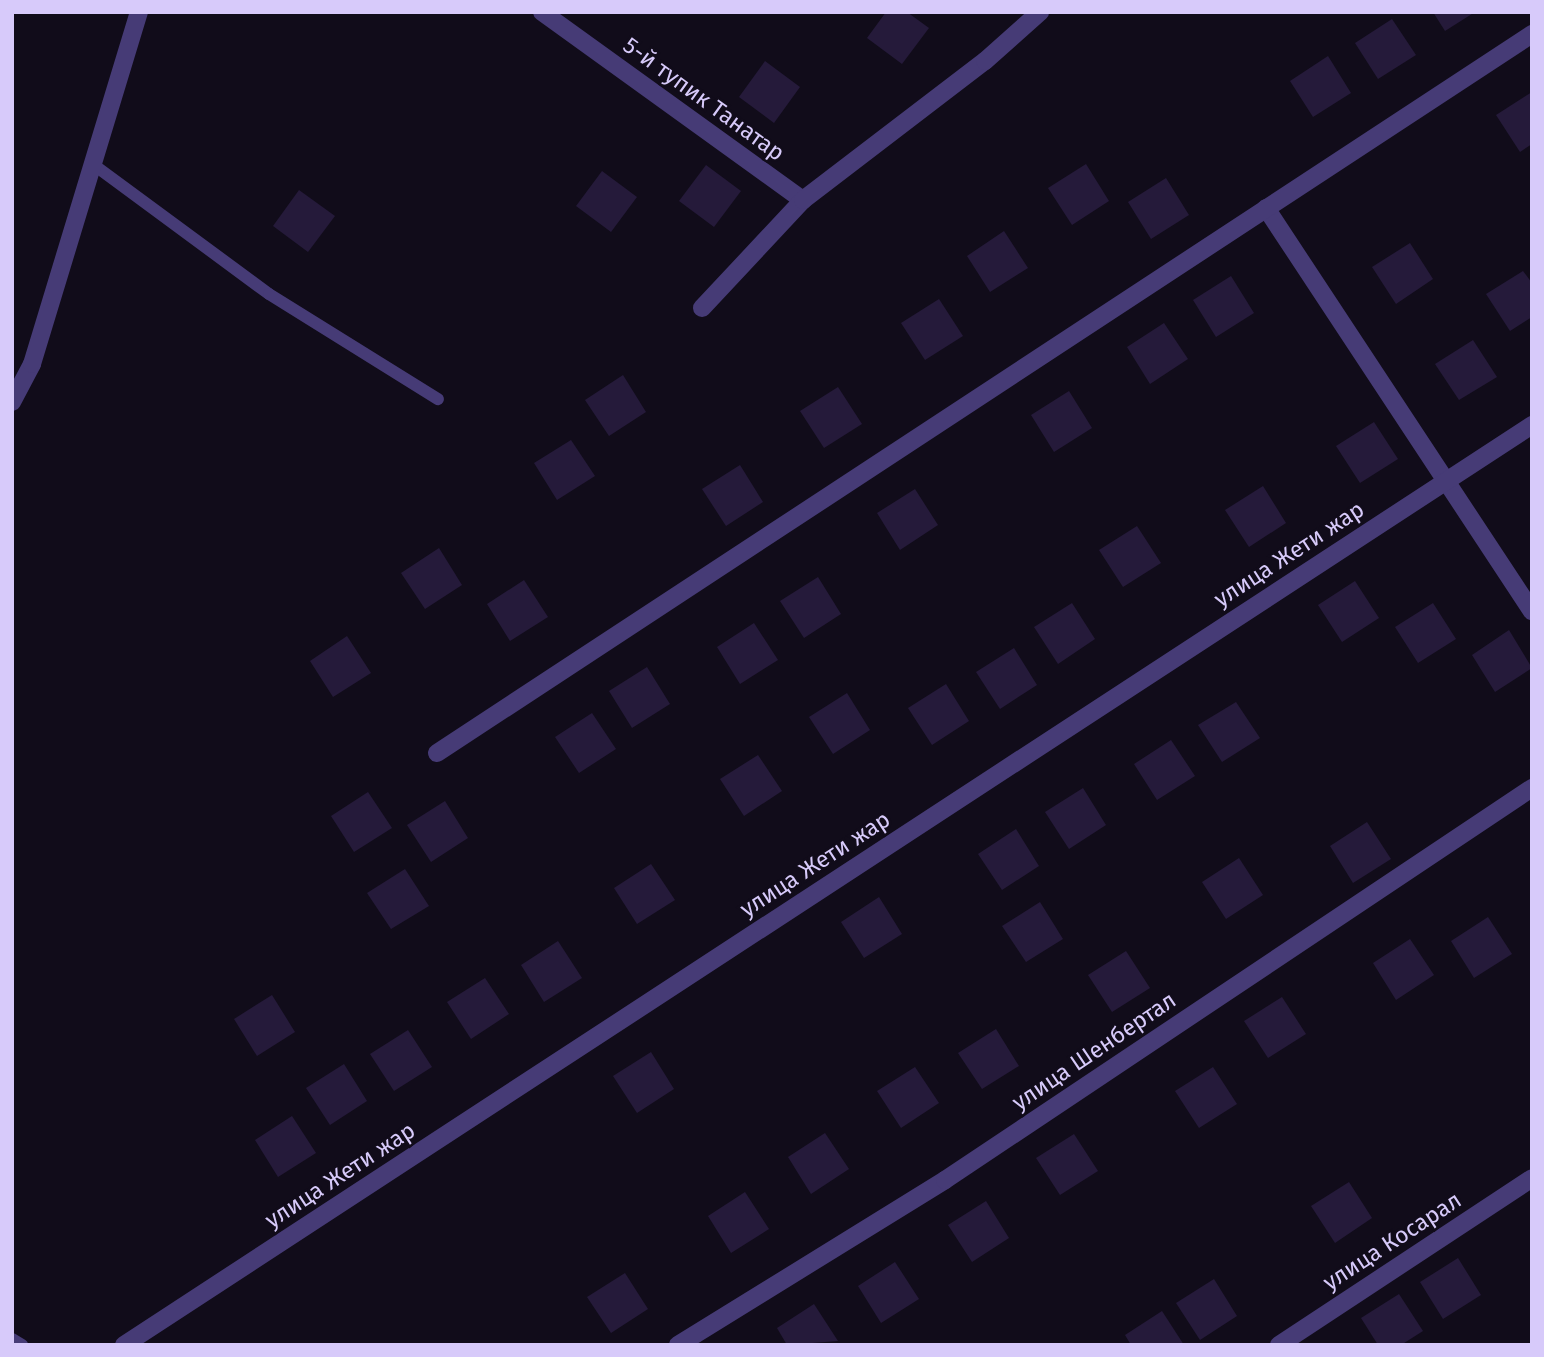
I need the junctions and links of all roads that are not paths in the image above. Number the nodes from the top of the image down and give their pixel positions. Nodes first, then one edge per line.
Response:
1 (139, 12) edge
2 (542, 12) edge
3 (1040, 12) edge
4 (1532, 34) edge
5 (94, 164) junction
6 (803, 200) junction
7 (1266, 208) junction
8 (702, 308) dead end
9 (438, 399) dead end
10 (12, 402) edge
11 (1532, 425) edge
12 (1447, 481) junction
13 (1532, 611) edge
14 (437, 753) dead end
15 (1532, 788) edge
16 (1532, 1178) edge
17 (12, 1339) edge
18 (22, 1345) edge
19 (124, 1345) edge
20 (678, 1345) edge
21 (1279, 1345) edge

1 - 5 street
2 - 6 street, 5-й тупик Танатар
3 - 6 street
4 - 7 street
5 - 9 lane
5 - 10 street
6 - 8 street
7 - 12 street
7 - 14 street
11 - 12 street, улица Жети жар
12 - 13 street
12 - 19 street, улица Жети жар
15 - 20 street, улица Шенбертал
16 - 21 street, улица Косарал
17 - 18 lane

